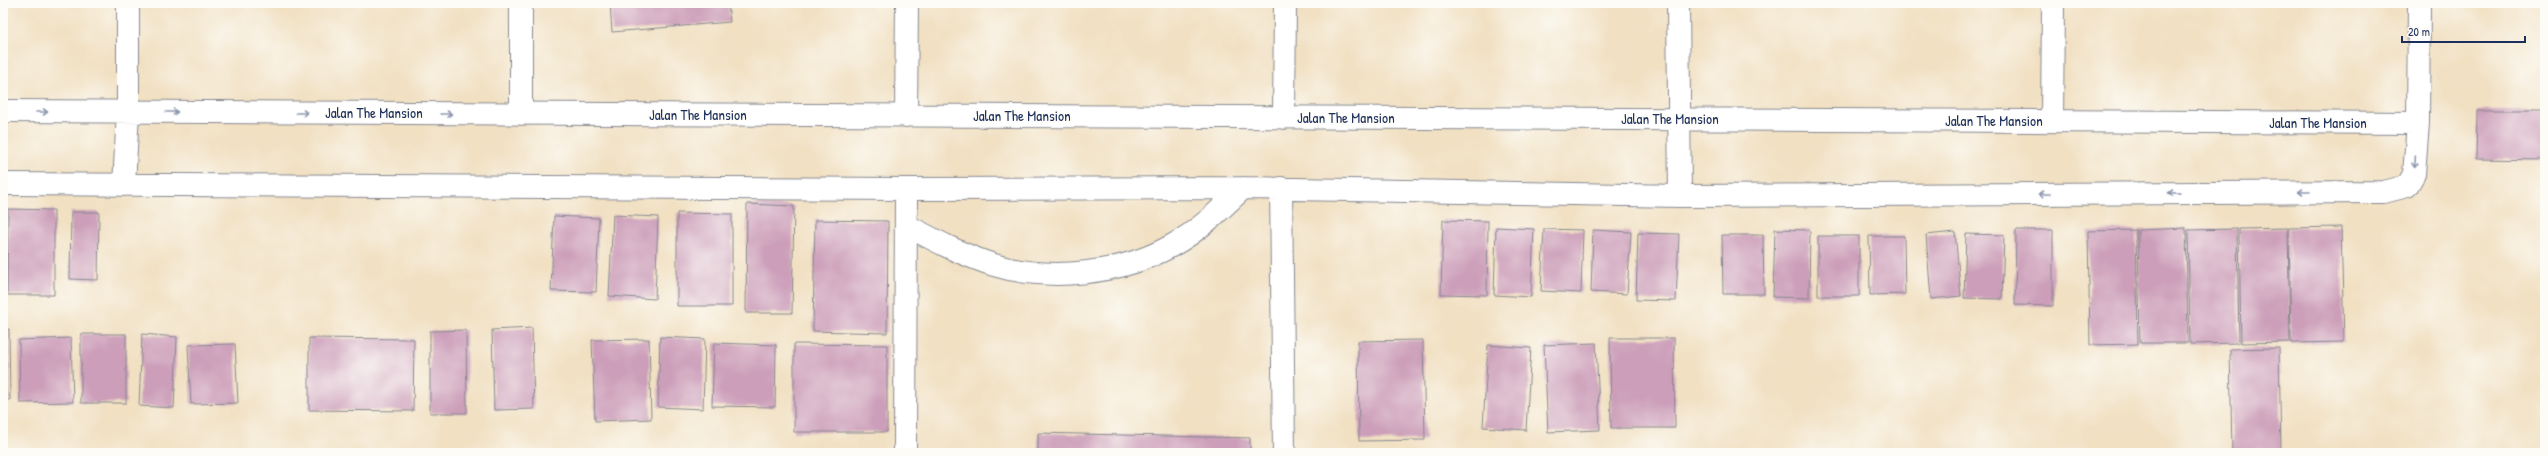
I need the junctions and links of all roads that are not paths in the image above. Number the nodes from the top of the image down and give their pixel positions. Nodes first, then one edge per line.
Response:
1 (128, 3) edge
2 (521, 3) edge
3 (907, 3) edge
4 (1285, 3) edge
5 (1678, 3) edge
6 (2053, 3) edge
7 (2419, 3) edge
8 (3, 111) edge
9 (128, 112) junction
10 (521, 114) junction
11 (906, 116) junction
12 (1284, 118) junction
13 (1678, 119) junction
14 (2052, 121) junction
15 (2418, 123) junction
16 (3, 184) edge
17 (124, 185) junction
18 (1243, 188) junction
19 (1281, 188) junction
20 (906, 189) junction
21 (1680, 196) junction
22 (906, 225) junction
23 (905, 453) edge
24 (1284, 453) edge

1 - 9 street
2 - 10 street
3 - 11 street
4 - 12 street
5 - 13 street
6 - 14 street
7 - 15 street
8 -> 9 street, Jalan The Mansion
9 -> 10 street, Jalan The Mansion
9 - 17 street
10 - 11 street, Jalan The Mansion
11 - 12 street, Jalan The Mansion
12 - 13 street, Jalan The Mansion
13 - 14 street, Jalan The Mansion
13 - 21 street
14 - 15 street, Jalan The Mansion
15 -> 21 street
16 - 17 street
17 - 20 street
18 - 19 street
18 - 20 street
18 - 22 street
19 - 21 street
19 - 24 street
20 - 22 street
22 - 23 street

